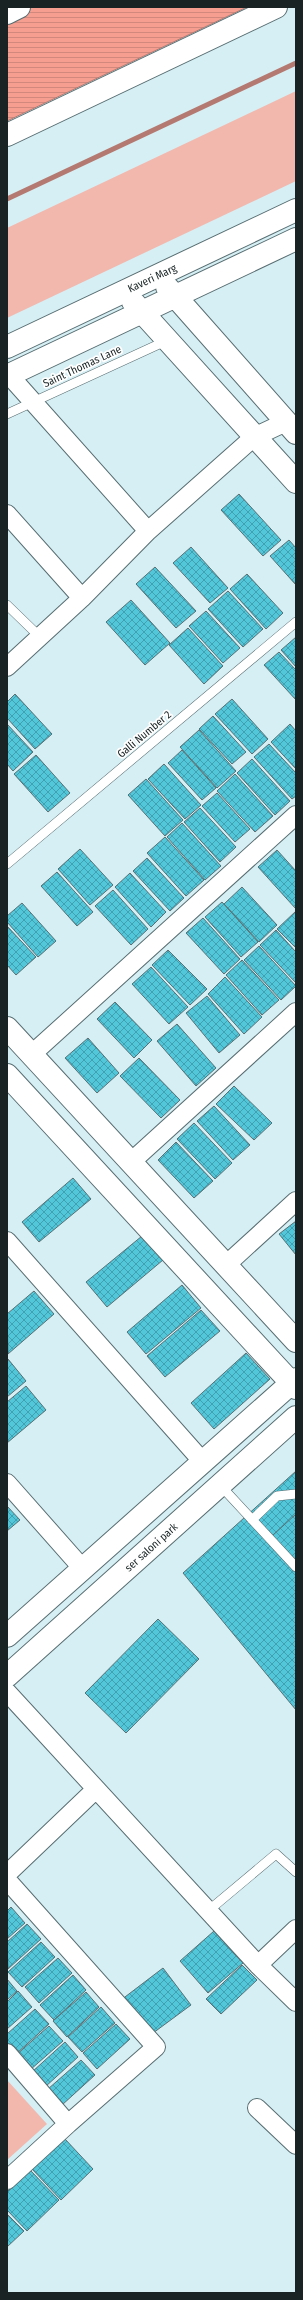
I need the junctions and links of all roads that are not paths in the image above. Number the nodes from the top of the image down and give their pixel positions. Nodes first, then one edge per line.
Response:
1 (19, 7) edge
2 (276, 7) edge
3 (7, 13) edge
4 (7, 135) edge
5 (296, 210) edge
6 (296, 239) edge
7 (157, 276) junction
8 (124, 292) junction
9 (176, 296) junction
10 (143, 312) junction
11 (168, 340) junction
12 (7, 347) edge
13 (8, 376) edge
14 (33, 402) junction
15 (7, 414) edge
16 (293, 424) edge
17 (254, 437) junction
18 (296, 482) edge
19 (7, 514) edge
20 (148, 532) junction
21 (82, 598) junction
22 (7, 605) edge
23 (296, 622) edge
24 (40, 637) junction
25 (7, 667) edge
26 (296, 815) edge
27 (7, 864) edge
28 (296, 1012) edge
29 (7, 1028) edge
30 (32, 1054) junction
31 (7, 1075) edge
32 (131, 1162) junction
33 (296, 1202) edge
34 (7, 1241) edge
35 (226, 1265) junction
36 (296, 1341) edge
37 (295, 1383) edge
38 (296, 1417) edge
39 (203, 1462) junction
40 (7, 1483) edge
41 (220, 1485) junction
42 (296, 1494) edge
43 (252, 1520) junction
44 (296, 1567) edge
45 (83, 1569) junction
46 (7, 1636) edge
47 (7, 1676) edge
48 (7, 1692) edge
49 (95, 1790) junction
50 (296, 1872) edge
51 (7, 1874) edge
52 (7, 1880) edge
53 (208, 1911) junction
54 (296, 1929) edge
55 (258, 1964) junction
56 (296, 2002) edge
57 (7, 2053) edge
58 (257, 2108) dead end
59 (68, 2124) junction
60 (296, 2145) edge
61 (7, 2180) edge

1 - 3 main road
2 - 4 main road
5 - 7 main road, Kaveri Marg
6 - 9 main road
7 - 8 main road, Kaveri Marg
7 - 9 main road
8 - 10 main road
8 - 12 main road, Kaveri Marg
9 - 10 main road
9 - 16 main road
10 - 11 main road
10 - 13 main road
11 - 14 lane, Saint Thomas Lane
11 - 17 main road
13 - 14 street
14 - 15 lane, Saint Thomas Lane
14 - 20 street
16 - 17 street
17 - 18 main road
17 - 20 street
19 - 21 street
20 - 21 street
21 - 24 street
22 - 24 lane
23 - 27 lane, Galli Number 2
24 - 25 street
26 - 30 street
28 - 32 street
29 - 30 main road
30 - 32 main road
31 - 37 main road
32 - 35 main road
33 - 35 street
34 - 39 street
35 - 36 main road
37 - 39 main road
38 - 41 main road, ser saloni park
39 - 45 main road
40 - 45 street
41 - 43 lane
41 - 47 main road, ser saloni park
42 - 43 lane
43 - 44 lane
45 - 46 main road
48 - 49 street
49 - 51 street
49 - 53 street
50 - 53 lane
52 - 59 street
53 - 55 street
54 - 55 street
55 - 56 street
57 - 59 street
58 - 60 street
59 - 61 street

